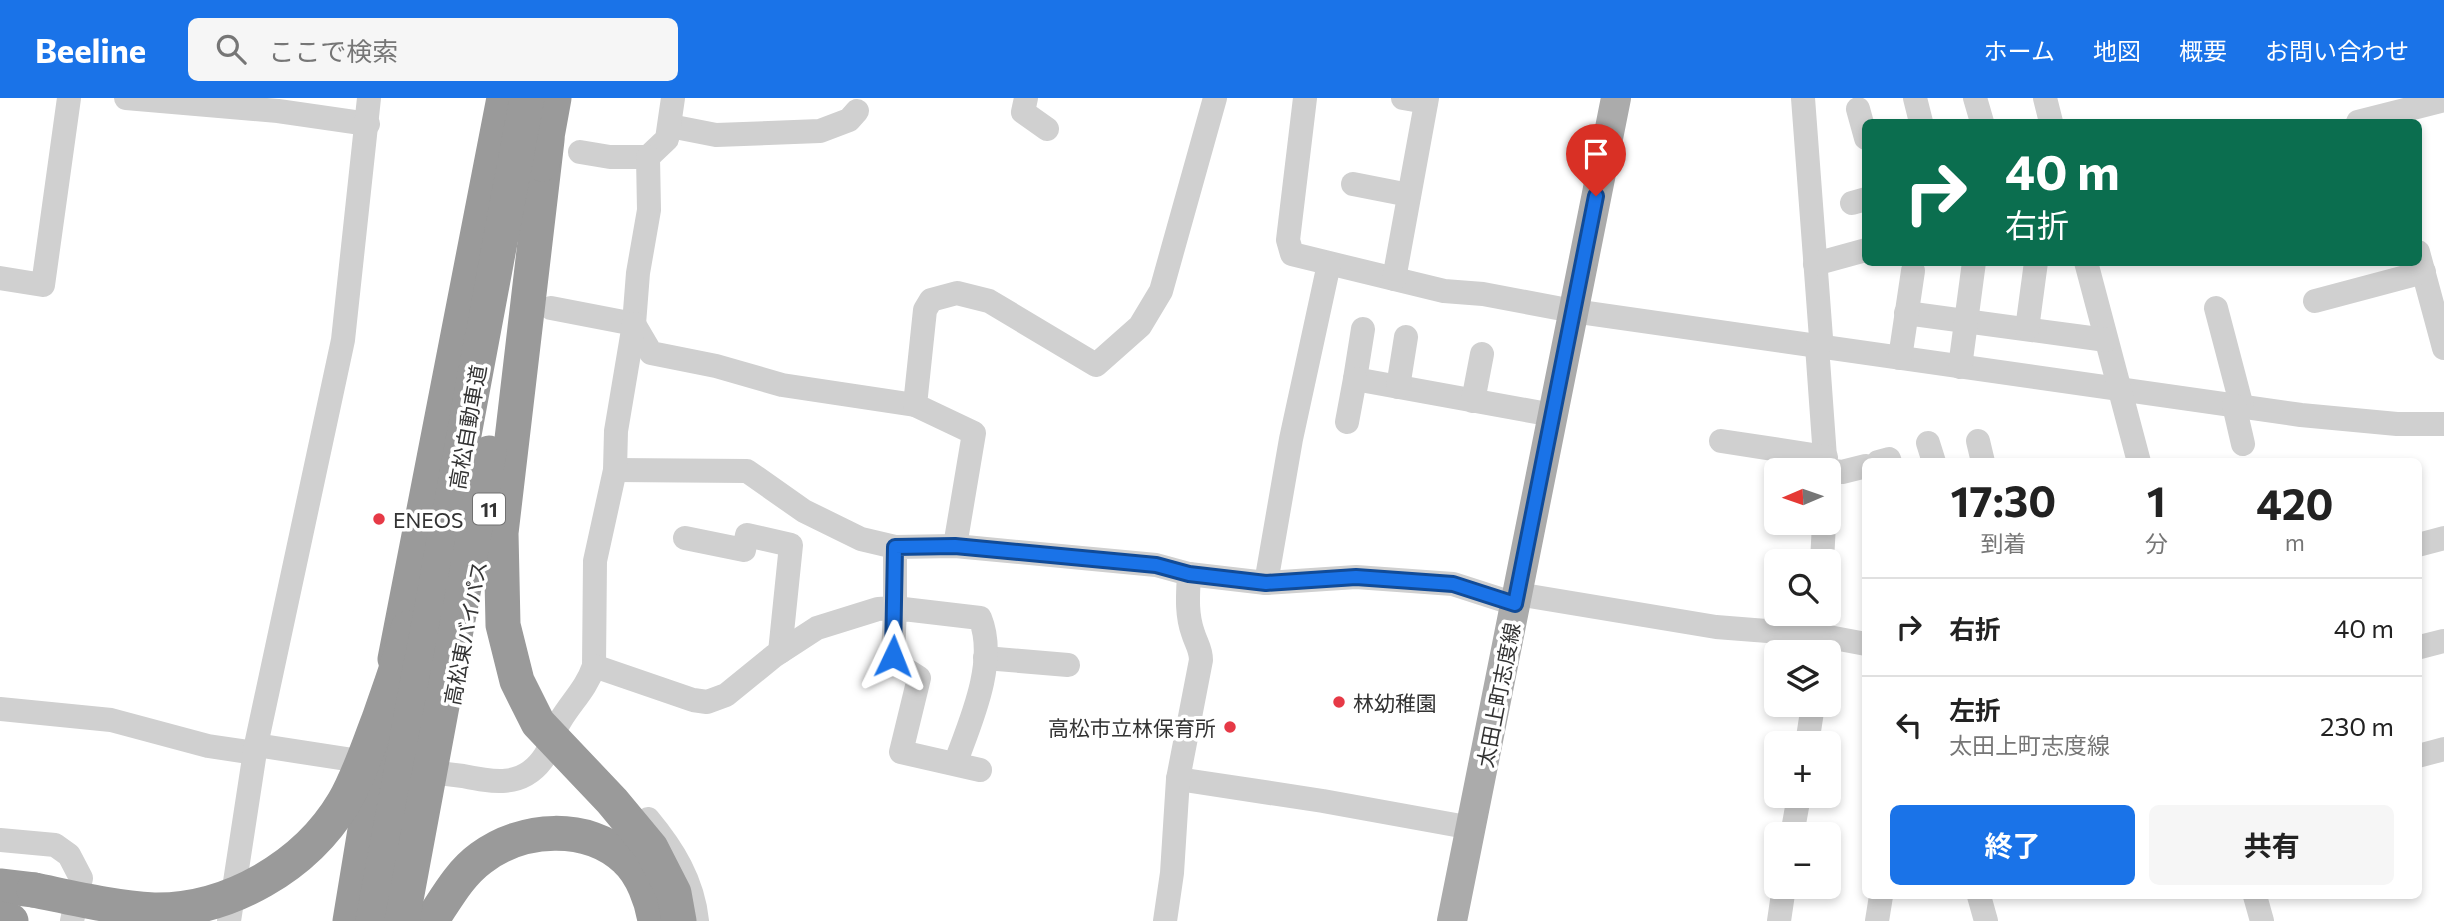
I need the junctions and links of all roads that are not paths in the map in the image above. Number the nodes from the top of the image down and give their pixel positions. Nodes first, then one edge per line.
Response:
1 (69, 98) edge
2 (126, 98) edge
3 (369, 98) edge
4 (503, 98) edge
5 (527, 98) edge
6 (554, 98) edge
7 (568, 98) edge
8 (673, 98) edge
9 (1026, 98) edge
10 (1215, 98) edge
11 (1305, 98) edge
12 (1616, 98) edge
13 (1802, 98) edge
14 (1915, 98) edge
15 (1975, 98) edge
16 (2045, 98) edge
17 (1419, 99) edge
18 (2444, 100) edge
19 (1858, 108) dead end
20 (857, 111) dead end
21 (2382, 112) edge
22 (1920, 119) edge
23 (1981, 119) edge
24 (2050, 119) edge
25 (2365, 119) edge
26 (1862, 123) edge
27 (368, 124) junction
28 (670, 126) junction
29 (1046, 129) dead end
30 (547, 140) junction
31 (580, 152) dead end
32 (648, 157) junction
33 (1353, 184) dead end
34 (1409, 195) junction
35 (1862, 251) edge
36 (1329, 264) junction
37 (1815, 264) junction
38 (1973, 266) edge
39 (2035, 266) edge
40 (2087, 266) edge
41 (2410, 266) edge
42 (2422, 266) edge
43 (1913, 271) dead end
44 (0, 278) edge
45 (1394, 279) junction
46 (2315, 301) dead end
47 (551, 308) dead end
48 (2216, 308) dead end
49 (1573, 311) junction
50 (1906, 313) junction
51 (1965, 321) junction
52 (634, 324) junction
53 (1363, 329) dead end
54 (2027, 329) junction
55 (1406, 337) dead end
56 (2106, 340) junction
57 (1816, 346) junction
58 (2444, 348) edge
59 (1482, 354) dead end
60 (1900, 358) junction
61 (1960, 366) junction
62 (1354, 379) junction
63 (1398, 387) junction
64 (2119, 389) junction
65 (1473, 401) junction
66 (915, 404) junction
67 (2238, 406) junction
68 (1553, 415) junction
69 (1347, 422) dead end
70 (2444, 424) edge
71 (1721, 441) dead end
72 (2243, 444) dead end
73 (1792, 458) edge
74 (1825, 458) edge
75 (2138, 458) edge
76 (1862, 467) edge
77 (615, 470) junction
78 (1841, 472) edge
79 (448, 531) junction
80 (685, 538) dead end
81 (2444, 538) edge
82 (2422, 544) edge
83 (955, 546) junction
84 (895, 547) junction
85 (1189, 574) junction
86 (1266, 583) junction
87 (1516, 599) junction
88 (895, 608) junction
89 (1818, 634) edge
90 (1862, 643) edge
91 (780, 653) junction
92 (985, 658) junction
93 (1068, 665) dead end
94 (594, 666) junction
95 (0, 709) edge
96 (558, 723) junction
97 (256, 749) junction
98 (2444, 749) edge
99 (2422, 755) edge
100 (375, 763) junction
101 (956, 764) junction
102 (980, 770) dead end
103 (439, 773) junction
104 (1178, 779) junction
105 (1472, 828) junction
106 (0, 840) edge
107 (17, 888) edge
108 (1782, 899) edge
109 (1881, 899) edge
110 (1980, 899) edge
111 (2256, 899) edge
112 (0, 919) edge
113 (11, 921) edge
114 (72, 921) edge
115 (229, 921) edge
116 (350, 921) edge
117 (373, 921) edge
118 (402, 921) edge
119 (412, 921) edge
120 (431, 921) edge
121 (655, 921) edge
122 (679, 921) edge
123 (697, 921) edge
124 (1165, 921) edge
125 (1452, 921) edge
126 (1779, 921) edge
127 (1877, 921) edge
128 (1986, 921) edge
129 (2262, 921) edge

1 - 44 street
2 - 27 street
3 - 27 street
4 - 100 highway
5 - 79 highway, 高松自動車道, bridge
6 - 30 highway, 高松自動車道, bridge
7 - 103 highway, 高松東バイパス / 11
8 - 28 street
9 - 29 street
10 - 66 street
11 - 36 street
12 - 49 main road, 太田上町志度線
13 - 37 street
14 - 22 street
15 - 23 street
16 - 24 street
17 - 34 street
18 - 21 street
19 - 26 street
20 - 28 street
21 - 25 street
27 - 97 street
28 - 32 street
30 - 118 highway, 高松自動車道, bridge
30 - 122 highway, bridge
31 - 32 street
32 - 52 street
33 - 34 street
34 - 45 street
35 - 37 street
36 - 45 street
36 - 86 street
37 - 57 street
38 - 51 street
39 - 54 street
40 - 56 street
41 - 46 street
42 - 58 street
43 - 50 street
45 - 49 street
47 - 52 street
48 - 67 street
49 - 57 street
49 - 68 main road, 太田上町志度線
50 - 51 street
50 - 60 street
51 - 54 street
51 - 61 street
52 - 66 street
52 - 77 street
53 - 62 street
54 - 56 street
55 - 63 street
56 - 64 street
57 - 60 street
57 - 74 street
59 - 65 street
60 - 61 street
61 - 64 street
62 - 63 street
62 - 69 street
63 - 65 street
64 - 67 street
64 - 75 street
65 - 68 street
66 - 83 street
67 - 70 street
67 - 72 street
68 - 87 main road, 太田上町志度線
71 - 73 street
76 - 78 street
77 - 84 street
77 - 94 street
79 - 107 highway, bridge
79 - 117 highway, 高松自動車道, bridge
80 - 91 street
81 - 82 street
83 - 84 street
83 - 85 street
84 - 88 street
85 - 86 street
85 - 104 street
86 - 87 street
87 - 89 street
87 - 105 main road, 太田上町志度線
88 - 91 street
88 - 92 street
88 - 101 street
89 - 90 street
91 - 94 street
92 - 93 street
92 - 101 street
94 - 96 street
95 - 97 street
96 - 103 street
96 - 123 street
97 - 100 street
97 - 115 street
98 - 99 street
100 - 103 street
100 - 116 highway
101 - 102 street
103 - 119 highway, 高松東バイパス / 11
104 - 105 street
104 - 124 street
105 - 125 main road, 太田上町志度線
106 - 114 street
108 - 126 street
109 - 127 street
110 - 128 street
111 - 129 street
112 - 113 highway
120 - 121 highway

